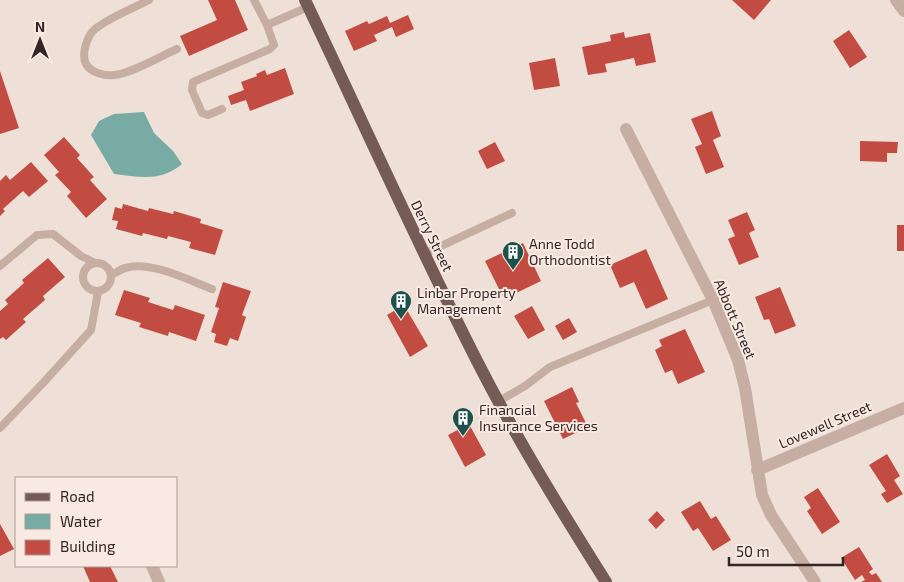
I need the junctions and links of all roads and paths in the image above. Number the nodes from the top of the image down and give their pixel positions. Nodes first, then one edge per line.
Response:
1 (149, 0) edge
2 (254, 0) edge
3 (896, 0) edge
4 (306, 3) edge
5 (904, 11) edge
6 (267, 25) junction
7 (177, 49) dead end
8 (222, 109) dead end
9 (626, 129) dead end
10 (512, 213) dead end
11 (424, 254) junction
12 (96, 263) junction
13 (0, 266) edge
14 (111, 275) junction
15 (212, 289) dead end
16 (98, 292) junction
17 (713, 300) junction
18 (499, 401) junction
19 (902, 412) edge
20 (0, 428) edge
21 (757, 470) junction
22 (152, 567) edge
23 (159, 582) edge
24 (606, 582) edge
25 (815, 582) edge

1 - 7 lane
2 - 6 lane
3 - 5 street
4 - 6 lane
4 - 11 main road, Derry Street
6 - 8 lane
9 - 17 street, Abbott Street
10 - 11 lane
11 - 18 main road, Derry Street
12 - 13 lane
12 - 14 lane
12 - 16 lane
14 - 15 lane
14 - 16 lane
16 - 20 lane
17 - 18 lane
17 - 21 street, Abbott Street
18 - 24 main road, Derry Street
19 - 21 street, Lovewell Street
21 - 25 street, Abbott Street
22 - 23 street

